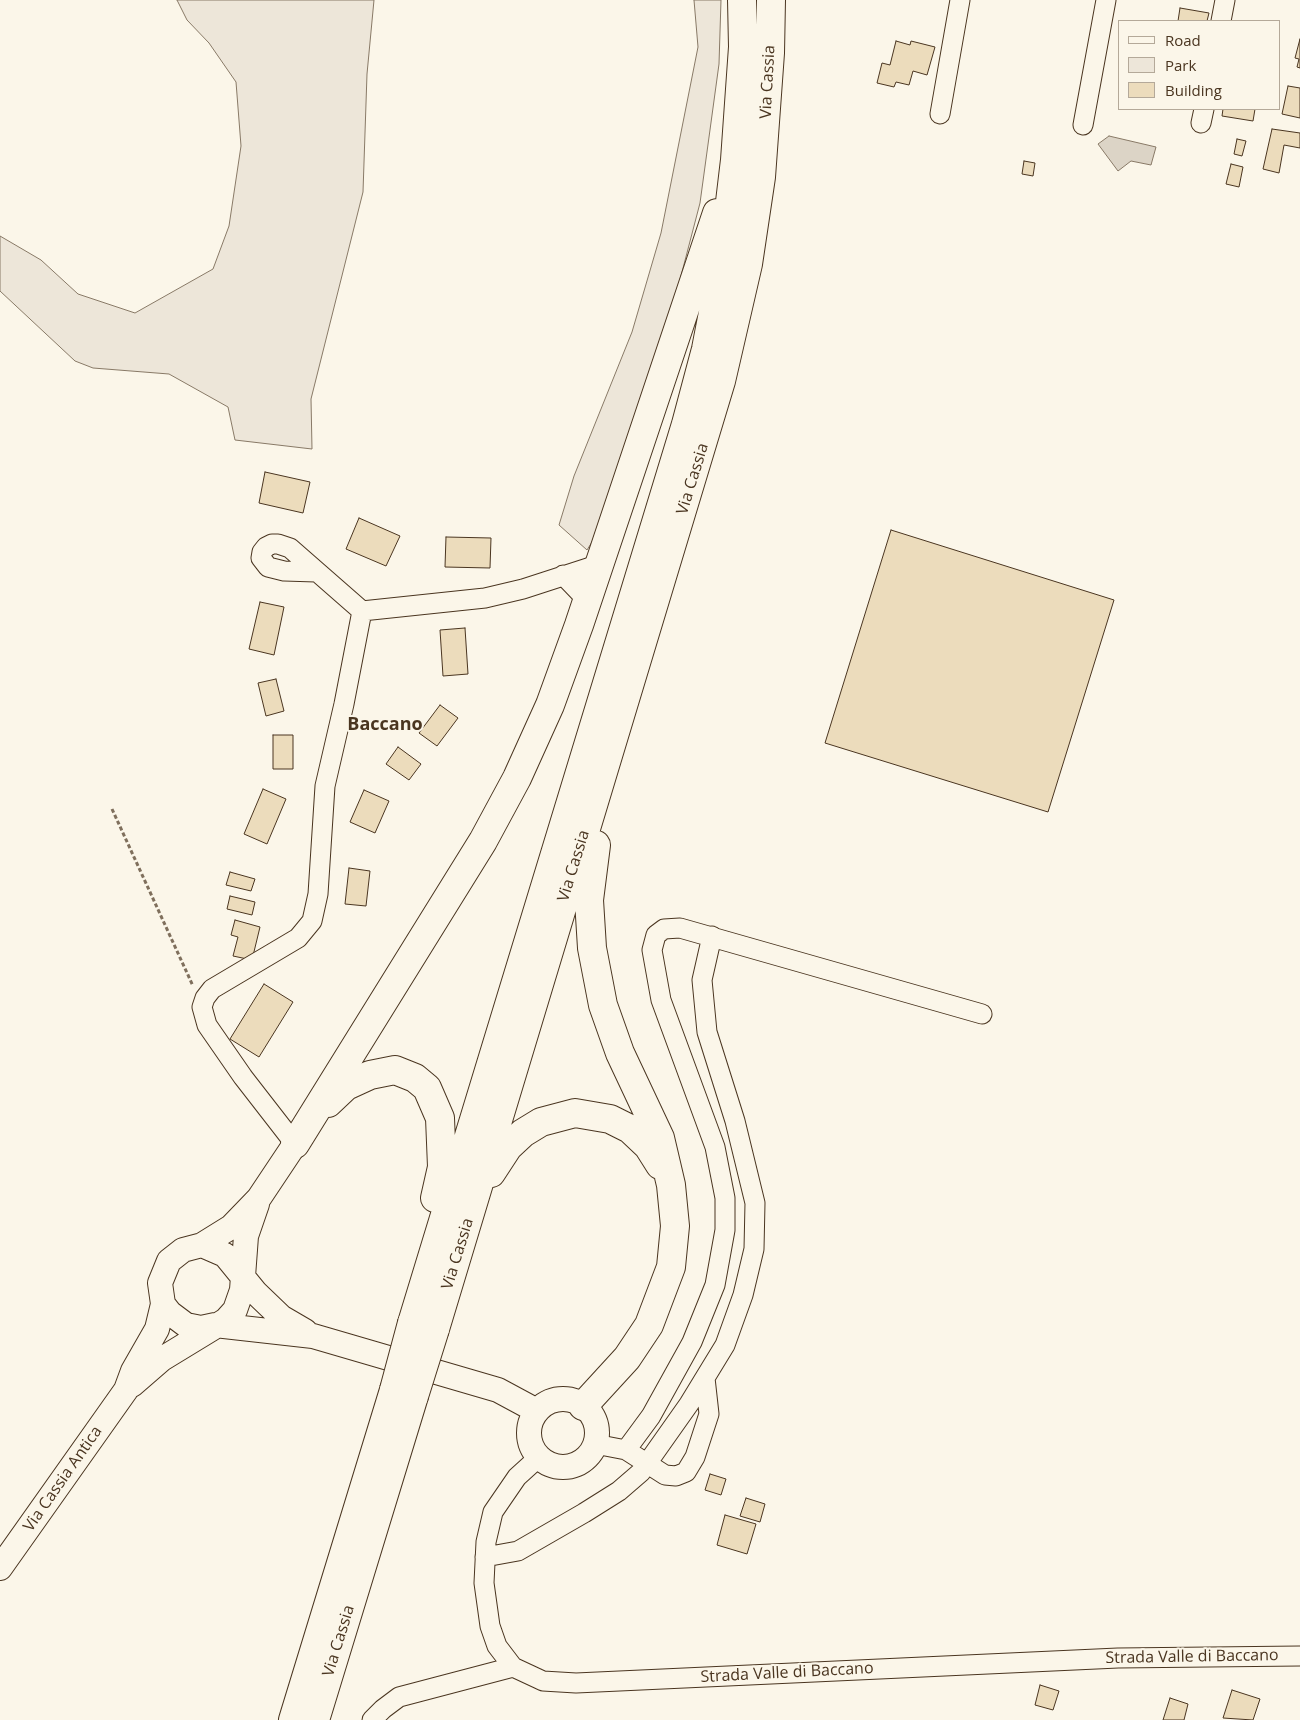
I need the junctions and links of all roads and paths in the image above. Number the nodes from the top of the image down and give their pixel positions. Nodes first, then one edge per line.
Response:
1 (742, 0) edge
2 (771, 0) edge
3 (960, 0) edge
4 (1106, 0) edge
5 (1225, 0) edge
6 (1221, 20) edge
7 (940, 114) dead end
8 (1083, 125) dead end
9 (735, 160) junction
10 (600, 564) junction
11 (316, 572) dead end
12 (562, 575) junction
13 (588, 600) junction
14 (362, 611) junction
15 (606, 761) junction
16 (112, 809) dead end
17 (712, 936) junction
18 (202, 1007) junction
19 (982, 1014) dead end
20 (313, 1118) junction
21 (295, 1144) junction
22 (671, 1185) junction
23 (259, 1198) junction
24 (466, 1232) junction
25 (202, 1245) junction
26 (242, 1278) junction
27 (164, 1304) junction
28 (215, 1325) junction
29 (424, 1326) junction
30 (313, 1336) junction
31 (705, 1378) junction
32 (126, 1390) junction
33 (404, 1393) junction
34 (583, 1406) junction
35 (537, 1411) junction
36 (595, 1444) junction
37 (626, 1450) junction
38 (539, 1457) junction
39 (648, 1463) junction
40 (485, 1557) junction
41 (0, 1568) edge
42 (1300, 1656) edge
43 (514, 1666) junction
44 (293, 1720) edge
45 (315, 1720) edge
46 (372, 1720) edge

1 - 9 highway, Via Cassia
2 - 15 highway, Via Cassia
3 - 7 street
4 - 8 street
5 - 6 street
9 - 10 highway
9 - 29 highway, Via Cassia
10 - 12 street
10 - 13 highway
11 - 14 street
12 - 13 street
12 - 14 street
13 - 20 highway
14 - 18 street
15 - 22 highway
15 - 24 highway, Via Cassia
16 - 18 path
17 - 19 street
17 - 31 street
17 - 37 street
18 - 21 street
20 - 21 highway
20 - 29 highway
21 - 23 main road, Via Cassia Antica
22 - 24 highway
22 - 34 highway
23 - 25 main road, Via Cassia Antica
23 - 26 main road, Via Cassia Antica
24 - 29 highway, Via Cassia
25 - 26 main road
25 - 27 main road, Via Cassia Antica
26 - 28 main road, Via Cassia Antica
26 - 30 main road
27 - 28 main road
27 - 32 main road, Via Cassia Antica
28 - 30 main road
28 - 32 main road, Via Cassia Antica
29 - 33 highway, Via Cassia, bridge
30 - 35 main road
31 - 39 street
31 - 39 street
32 - 41 main road, Via Cassia Antica
33 - 44 highway, Via Cassia
33 - 45 highway, Via Cassia
34 - 35 main road
34 - 36 main road
35 - 38 main road
36 - 37 street
36 - 38 main road
37 - 39 street
38 - 40 street, Strada Valle di Baccano
39 - 40 street
40 - 43 street, Strada Valle di Baccano
42 - 43 street, Strada Valle di Baccano
43 - 46 street

